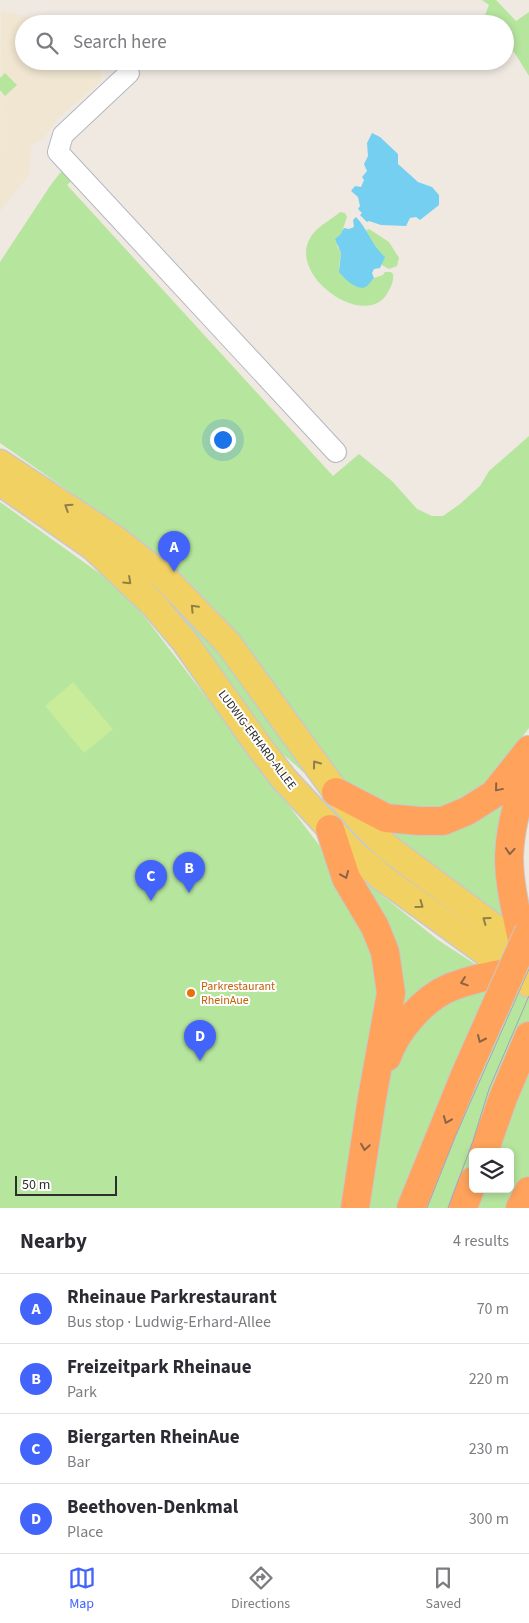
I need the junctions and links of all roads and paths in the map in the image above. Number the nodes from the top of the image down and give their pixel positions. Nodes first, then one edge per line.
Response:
1 (129, 72) dead end
2 (336, 452) dead end
3 (0, 463) edge
4 (0, 482) edge
5 (529, 750) edge
6 (529, 770) edge
7 (336, 792) junction
8 (330, 829) junction
9 (526, 960) edge
10 (529, 1036) edge
11 (372, 1098) junction
12 (485, 1148) edge
13 (529, 1191) edge
14 (469, 1192) edge
15 (356, 1208) edge
16 (412, 1208) edge
17 (463, 1208) edge
18 (520, 1208) edge

1 - 2 street
7 -> 3 main road
4 -> 8 main road, LUDWIG-ERHARD-ALLEE
5 -> 7 highway
6 -> 9 highway
9 -> 7 main road
8 -> 9 main road, LUDWIG-ERHARD-ALLEE
8 -> 11 highway
9 -> 11 highway
9 -> 16 highway, bridge
10 - 12 highway
11 -> 15 highway
13 - 18 highway
14 - 17 highway

